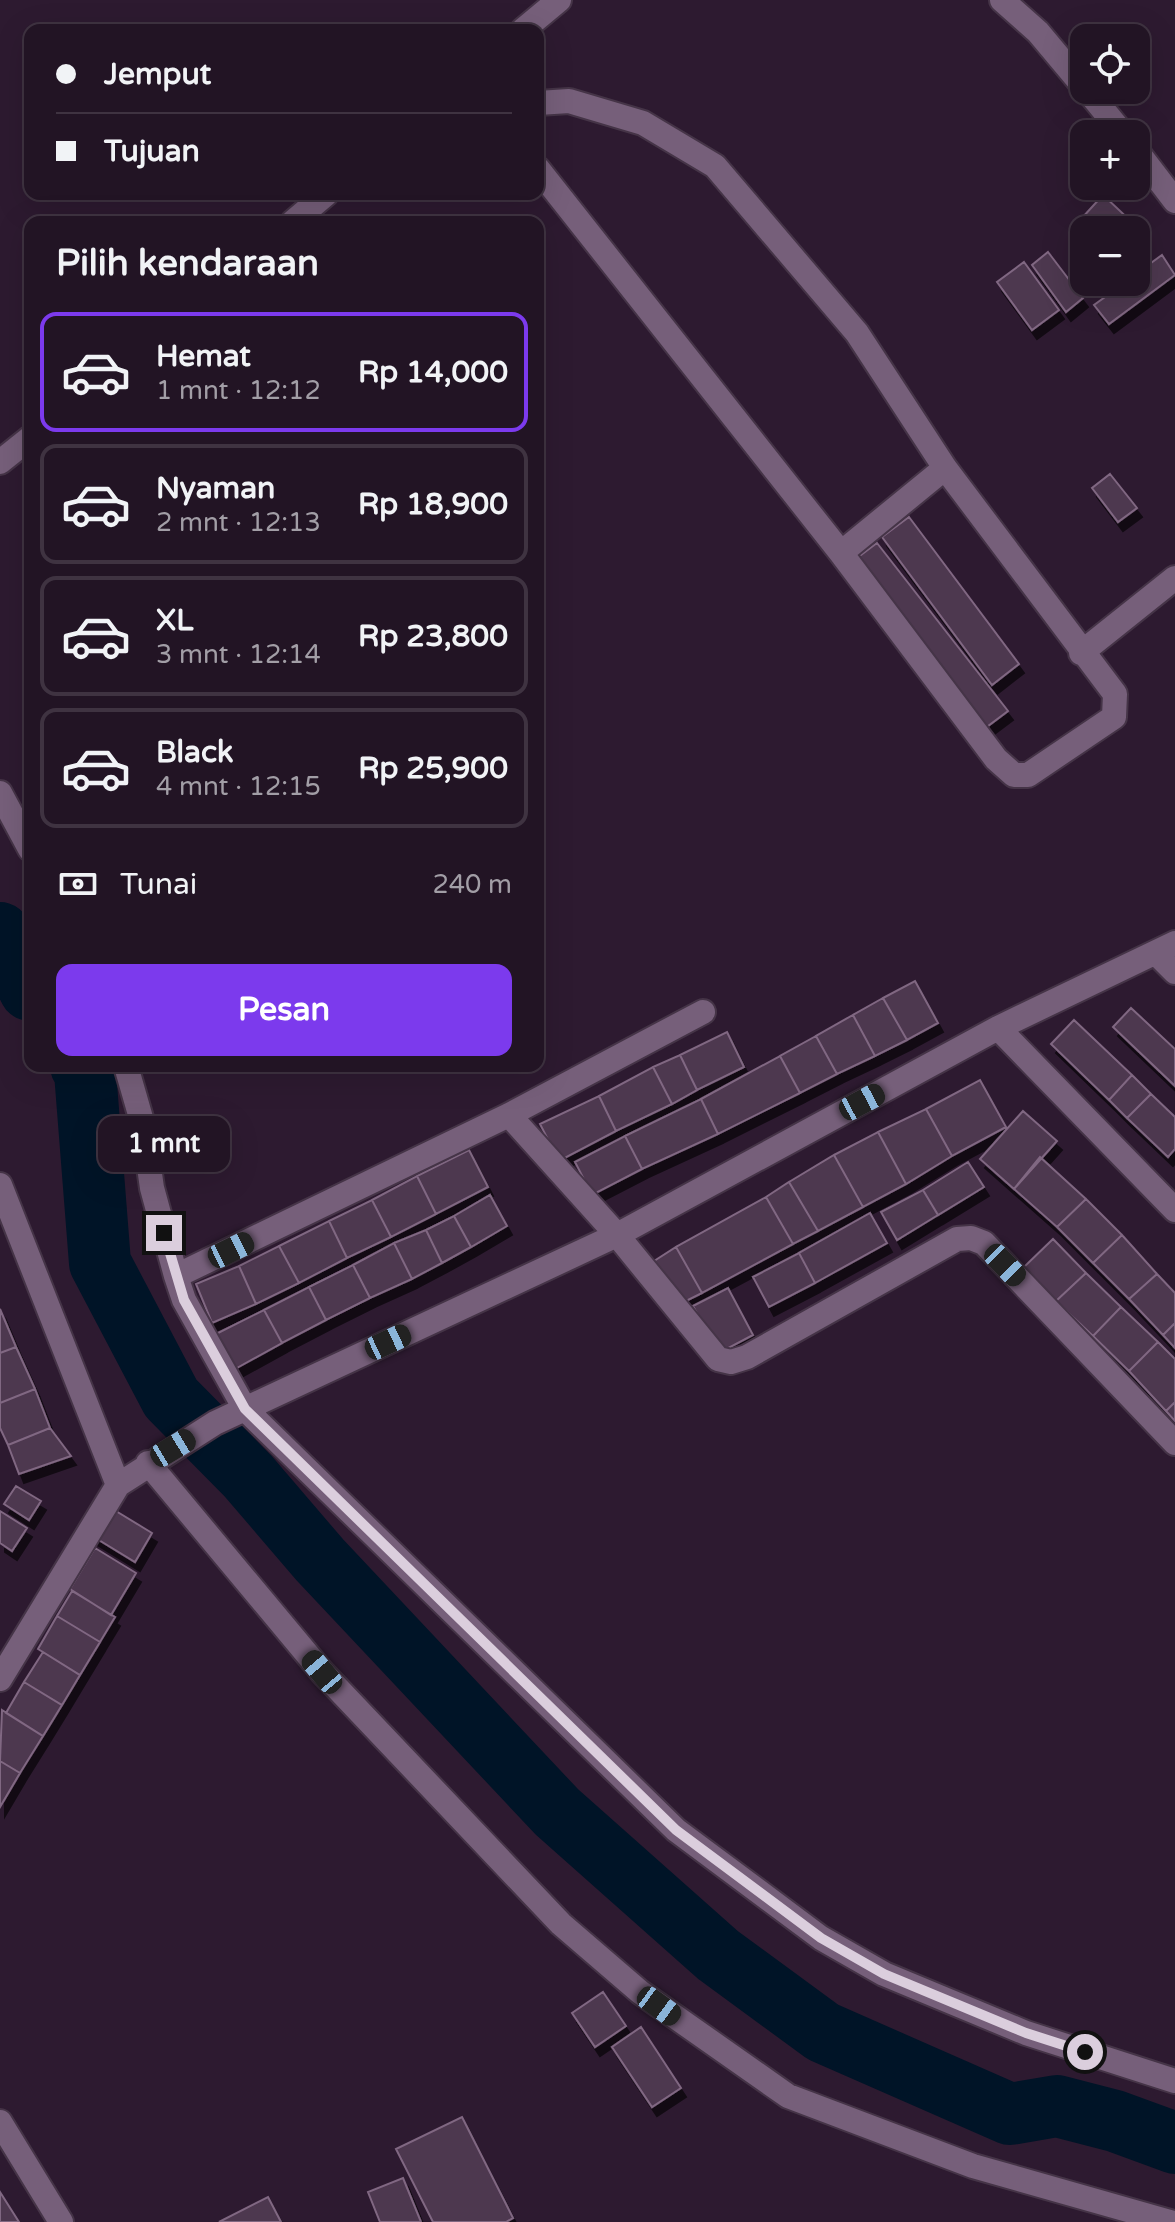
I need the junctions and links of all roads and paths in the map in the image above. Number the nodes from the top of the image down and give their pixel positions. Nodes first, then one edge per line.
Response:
1 (559, 0) edge
2 (1002, 0) edge
3 (530, 24) edge
4 (1070, 70) edge
5 (544, 103) edge
6 (1098, 104) edge
7 (1111, 120) edge
8 (1150, 168) edge
9 (544, 177) edge
10 (319, 200) edge
11 (1175, 201) edge
12 (300, 216) edge
13 (24, 443) edge
14 (0, 462) edge
15 (945, 468) junction
16 (841, 553) junction
17 (1175, 578) edge
18 (1081, 653) junction
19 (0, 793) edge
20 (24, 838) edge
21 (1166, 948) edge
22 (1175, 972) edge
23 (703, 1012) dead end
24 (998, 1028) junction
25 (128, 1072) edge
26 (509, 1115) junction
27 (0, 1185) edge
28 (1175, 1210) edge
29 (617, 1235) junction
30 (176, 1276) junction
31 (245, 1409) junction
32 (1175, 1443) edge
33 (148, 1463) junction
34 (118, 1485) junction
35 (0, 1679) edge
36 (1175, 2081) edge
37 (0, 2122) edge
38 (61, 2222) edge
39 (1170, 2222) edge

1 - 3 street
2 - 4 street
5 - 15 street
6 - 7 street
8 - 11 street
9 - 16 street
10 - 12 street
13 - 14 street
15 - 16 street
15 - 18 street
16 - 18 street
17 - 18 street
19 - 20 street
21 - 22 street
21 - 24 street
23 - 26 street
24 - 28 street
24 - 29 street
25 - 30 street
26 - 29 street
26 - 30 street
27 - 34 street
29 - 31 street
29 - 32 street
30 - 31 street
31 - 33 street
31 - 36 street
33 - 34 street
33 - 39 street
34 - 35 street
37 - 38 street

